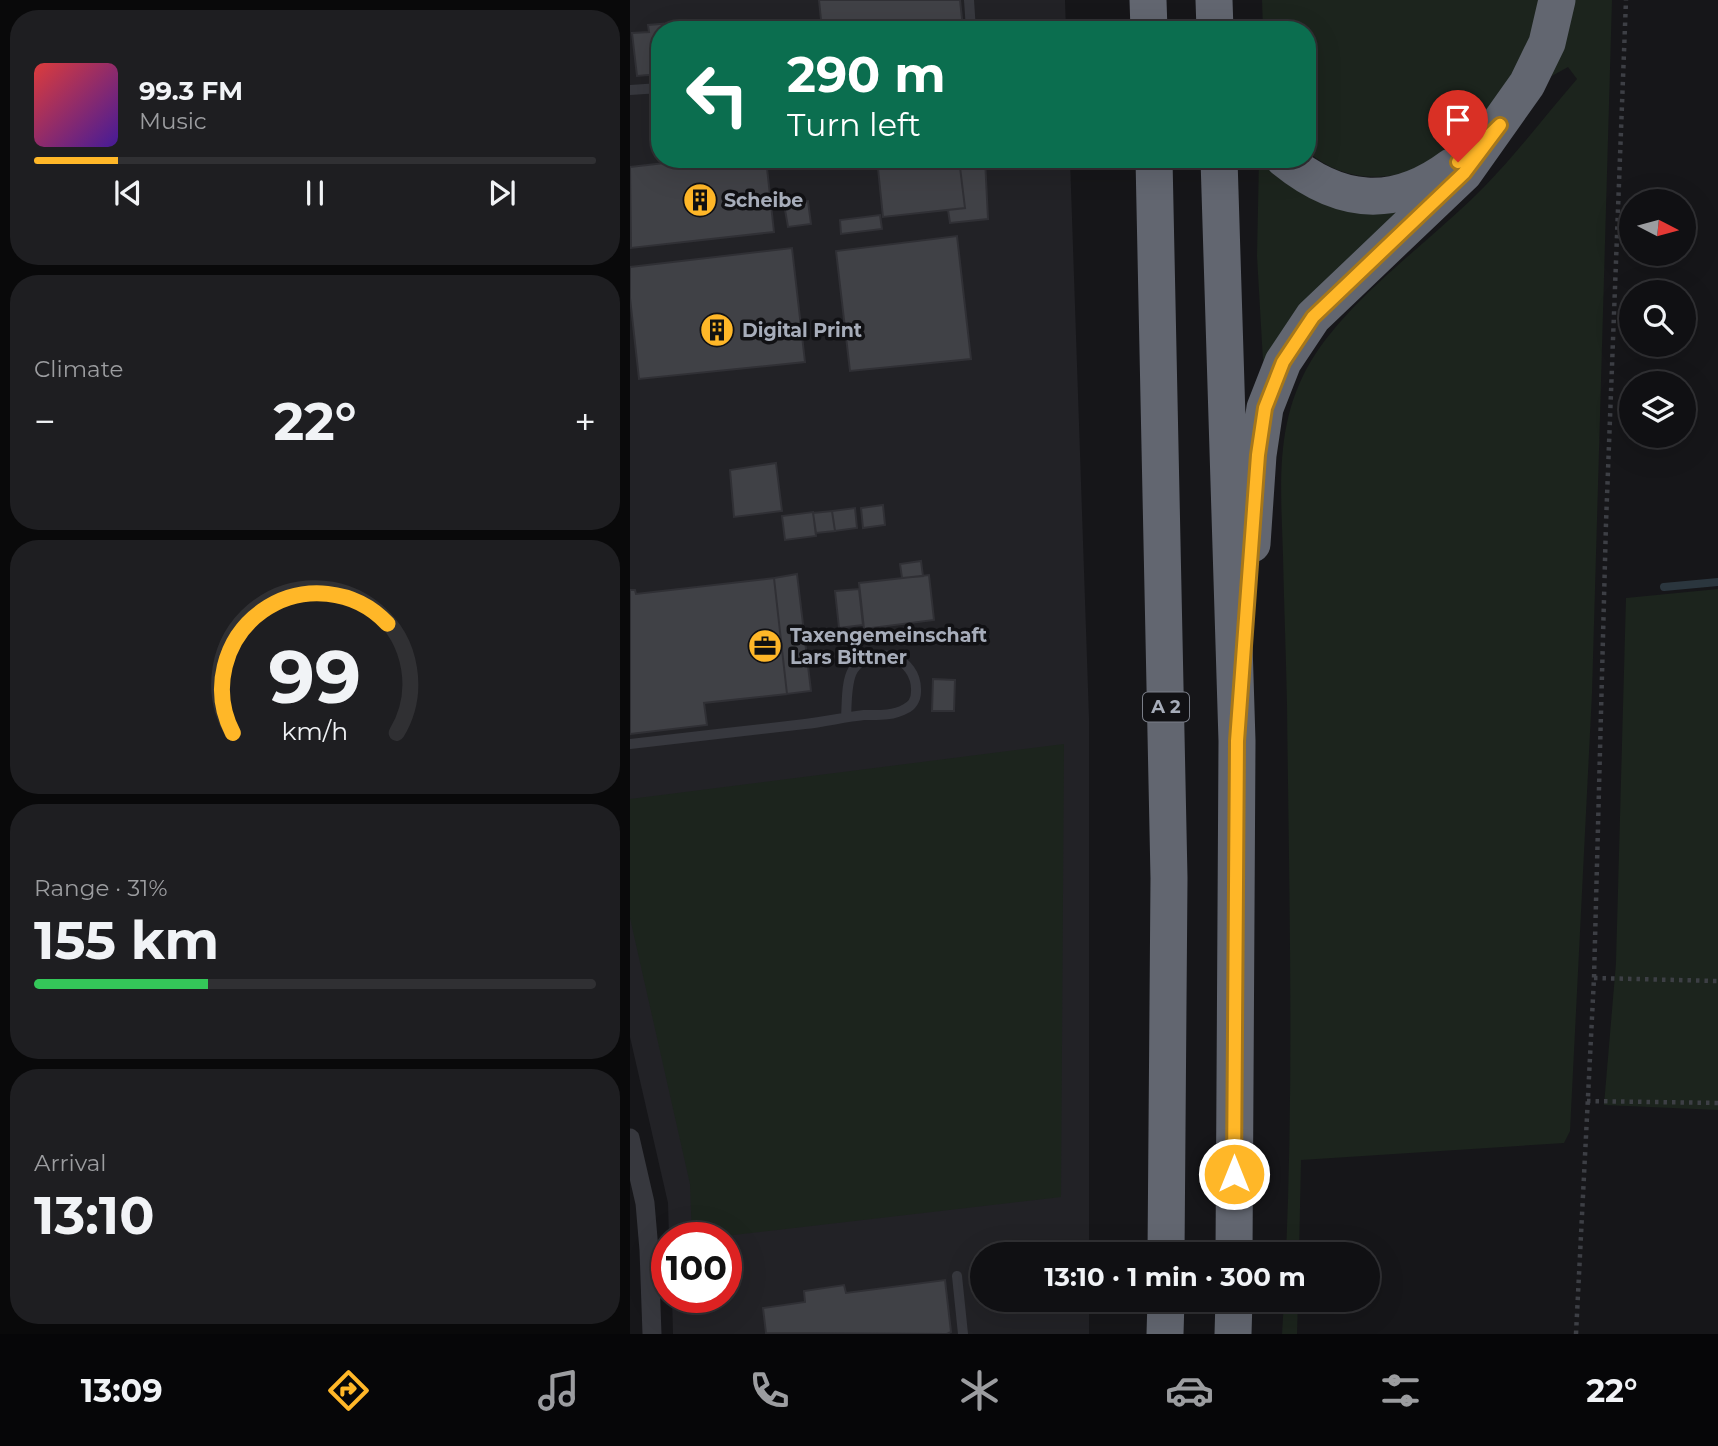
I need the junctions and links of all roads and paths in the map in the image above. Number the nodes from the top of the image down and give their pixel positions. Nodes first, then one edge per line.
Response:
1 (969, 0) edge
2 (1148, 0) edge
3 (1214, 0) edge
4 (1557, 0) edge
5 (1626, 0) edge
6 (970, 21) edge
7 (1149, 21) edge
8 (1215, 21) edge
9 (651, 89) edge
10 (630, 90) edge
11 (1500, 125) junction
12 (1154, 168) edge
13 (1219, 168) edge
14 (1295, 168) edge
15 (846, 717) junction
16 (1237, 741) junction
17 (630, 744) edge
18 (1594, 978) junction
19 (1718, 981) edge
20 (1587, 1101) junction
21 (1718, 1103) edge
22 (630, 1138) edge
23 (1166, 1242) edge
24 (1234, 1242) edge
25 (640, 1250) edge
26 (957, 1276) dead end
27 (1166, 1312) edge
28 (1234, 1312) edge
29 (652, 1334) edge
30 (963, 1334) edge
31 (1165, 1334) edge
32 (1233, 1334) edge
33 (1576, 1334) edge

1 - 6 lane
2 - 7 highway
3 - 8 highway
4 - 11 highway
5 - 18 path
9 - 10 lane
11 - 14 highway
11 - 16 highway
12 - 23 highway, A 2
13 - 16 highway
15 - 15 lane
15 - 17 lane
16 - 24 highway
18 - 19 path
18 - 20 path
20 - 21 path
20 - 33 path
22 - 25 street
25 - 29 street
26 - 30 lane
27 - 31 highway
28 - 32 highway

